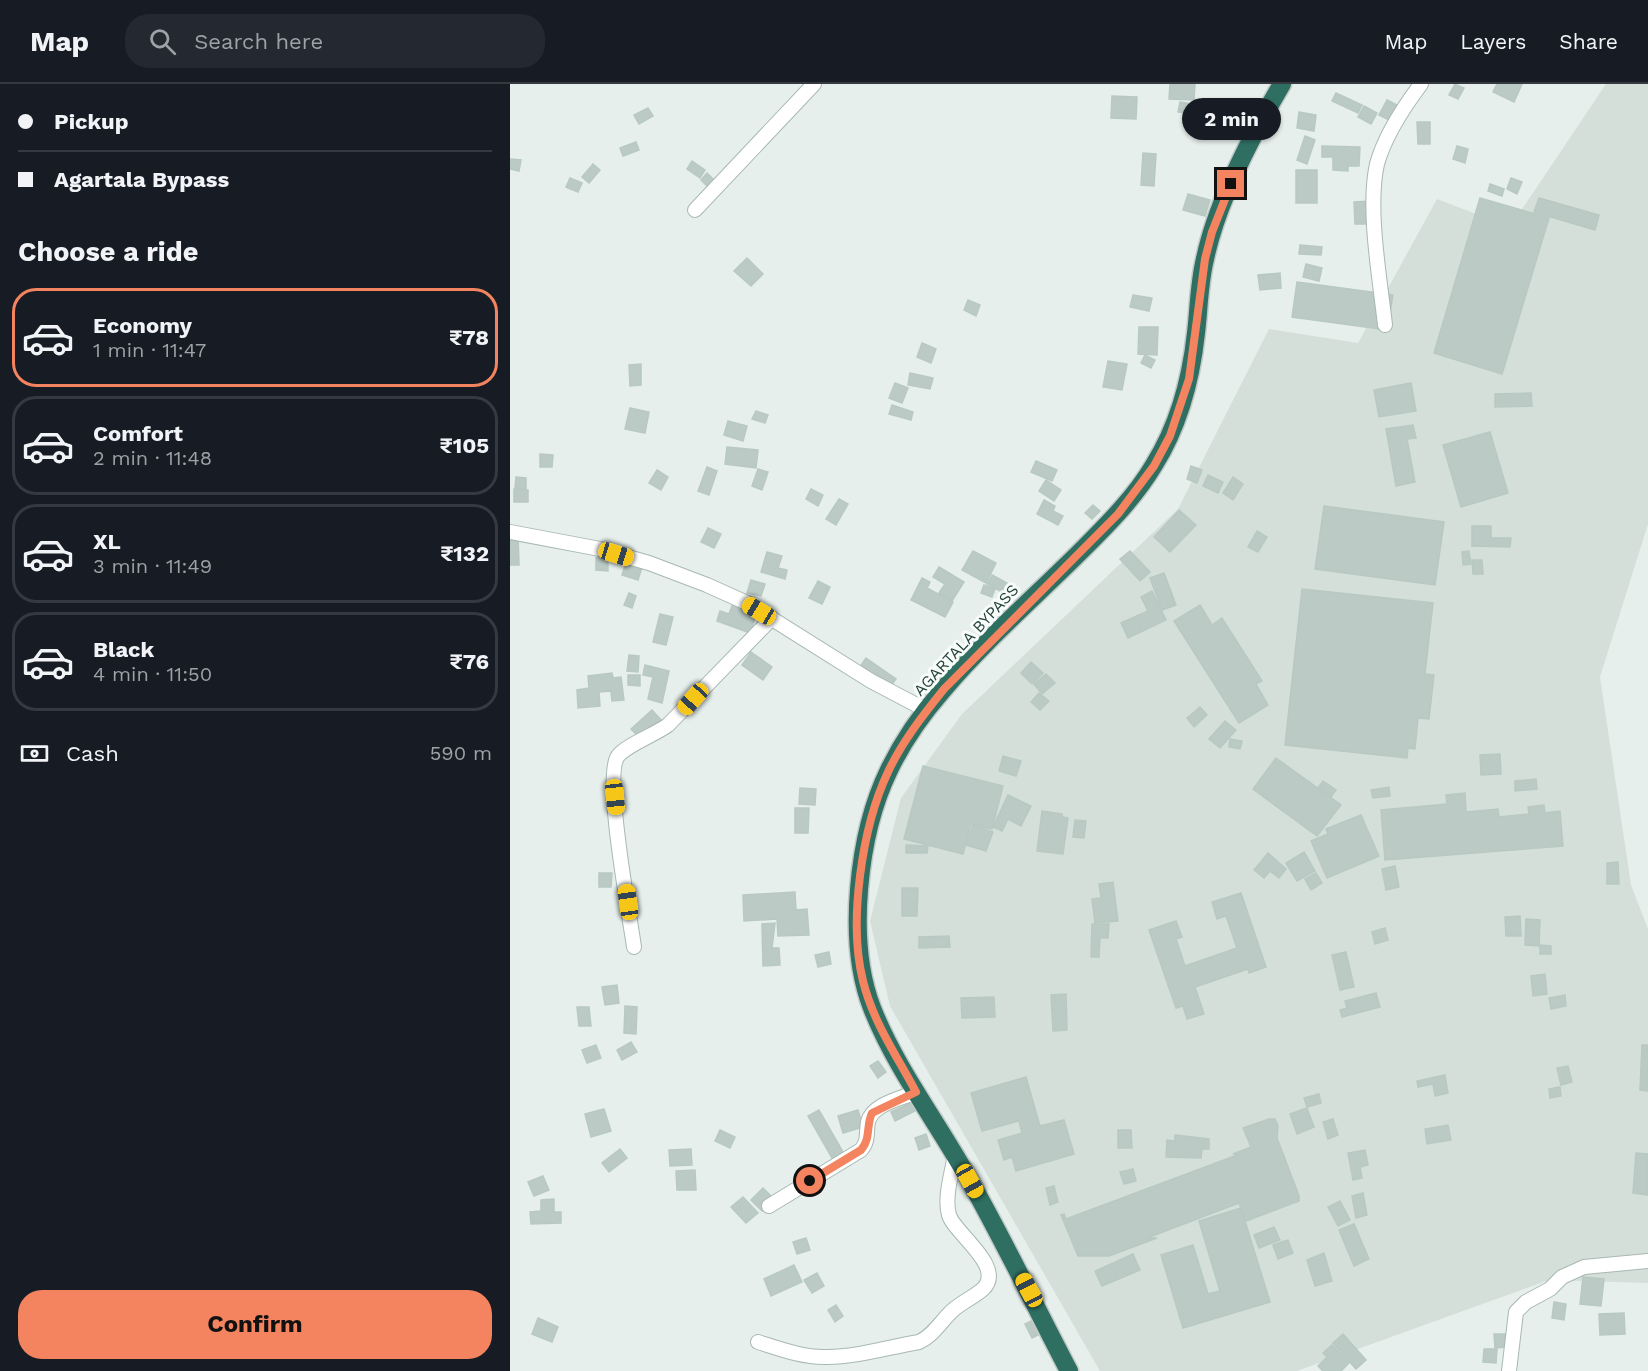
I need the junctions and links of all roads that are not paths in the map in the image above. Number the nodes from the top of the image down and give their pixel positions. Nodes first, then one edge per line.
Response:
1 (814, 84) edge
2 (1281, 84) edge
3 (1421, 84) edge
4 (695, 210) dead end
5 (1385, 324) dead end
6 (510, 532) edge
7 (772, 618) junction
8 (926, 710) junction
9 (634, 947) dead end
10 (916, 1092) junction
11 (955, 1155) junction
12 (769, 1206) dead end
13 (1648, 1261) edge
14 (758, 1342) dead end
15 (1069, 1371) edge
16 (1509, 1371) edge

1 - 4 street
2 - 8 highway, AGARTALA BYPASS
3 - 5 street
6 - 7 street
7 - 8 street
7 - 9 street
8 - 10 highway, AGARTALA BYPASS
10 - 11 highway, AGARTALA BYPASS
10 - 12 street
11 - 14 street
11 - 15 highway, AGARTALA BYPASS
13 - 16 street

